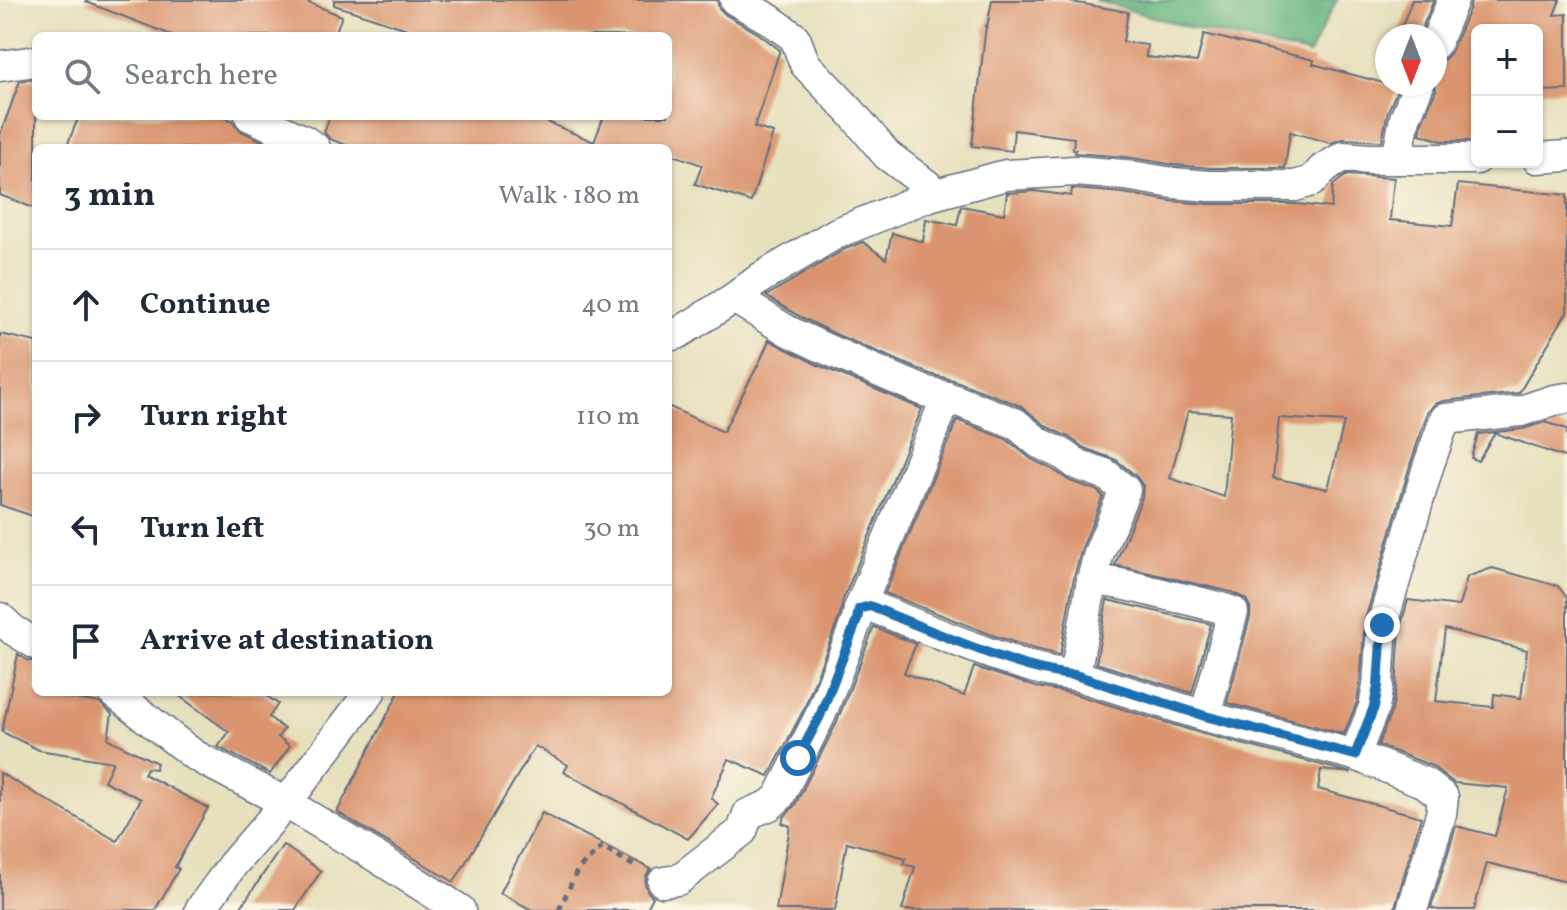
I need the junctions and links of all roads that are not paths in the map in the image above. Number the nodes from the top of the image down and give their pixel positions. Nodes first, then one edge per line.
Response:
1 (735, 0) edge
2 (1453, 0) edge
3 (1443, 24) edge
4 (32, 62) edge
5 (0, 66) edge
6 (1414, 96) edge
7 (259, 120) edge
8 (309, 144) edge
9 (1567, 156) edge
10 (1543, 158) edge
11 (1397, 159) junction
12 (1471, 159) edge
13 (929, 196) junction
14 (734, 298) junction
15 (672, 335) edge
16 (947, 397) junction
17 (1567, 398) edge
18 (1092, 580) junction
19 (859, 609) junction
20 (0, 618) edge
21 (32, 642) edge
22 (1075, 675) junction
23 (118, 696) edge
24 (367, 696) edge
25 (1205, 716) junction
26 (1355, 755) junction
27 (286, 803) junction
28 (663, 882) road end
29 (200, 910) edge
30 (460, 910) edge
31 (1412, 910) edge

1 - 13 street
2 - 3 street
4 - 5 street
6 - 11 street
7 - 8 street
9 - 10 street
11 - 12 street
11 - 13 street
13 - 14 street
14 - 15 street
14 - 16 street
16 - 18 street
16 - 19 street
17 - 26 street
18 - 22 street
18 - 25 street
19 - 22 street
19 - 28 street
20 - 21 street
22 - 25 street
23 - 27 street
24 - 27 street
25 - 26 street
26 - 31 street
27 - 29 street
27 - 30 street

